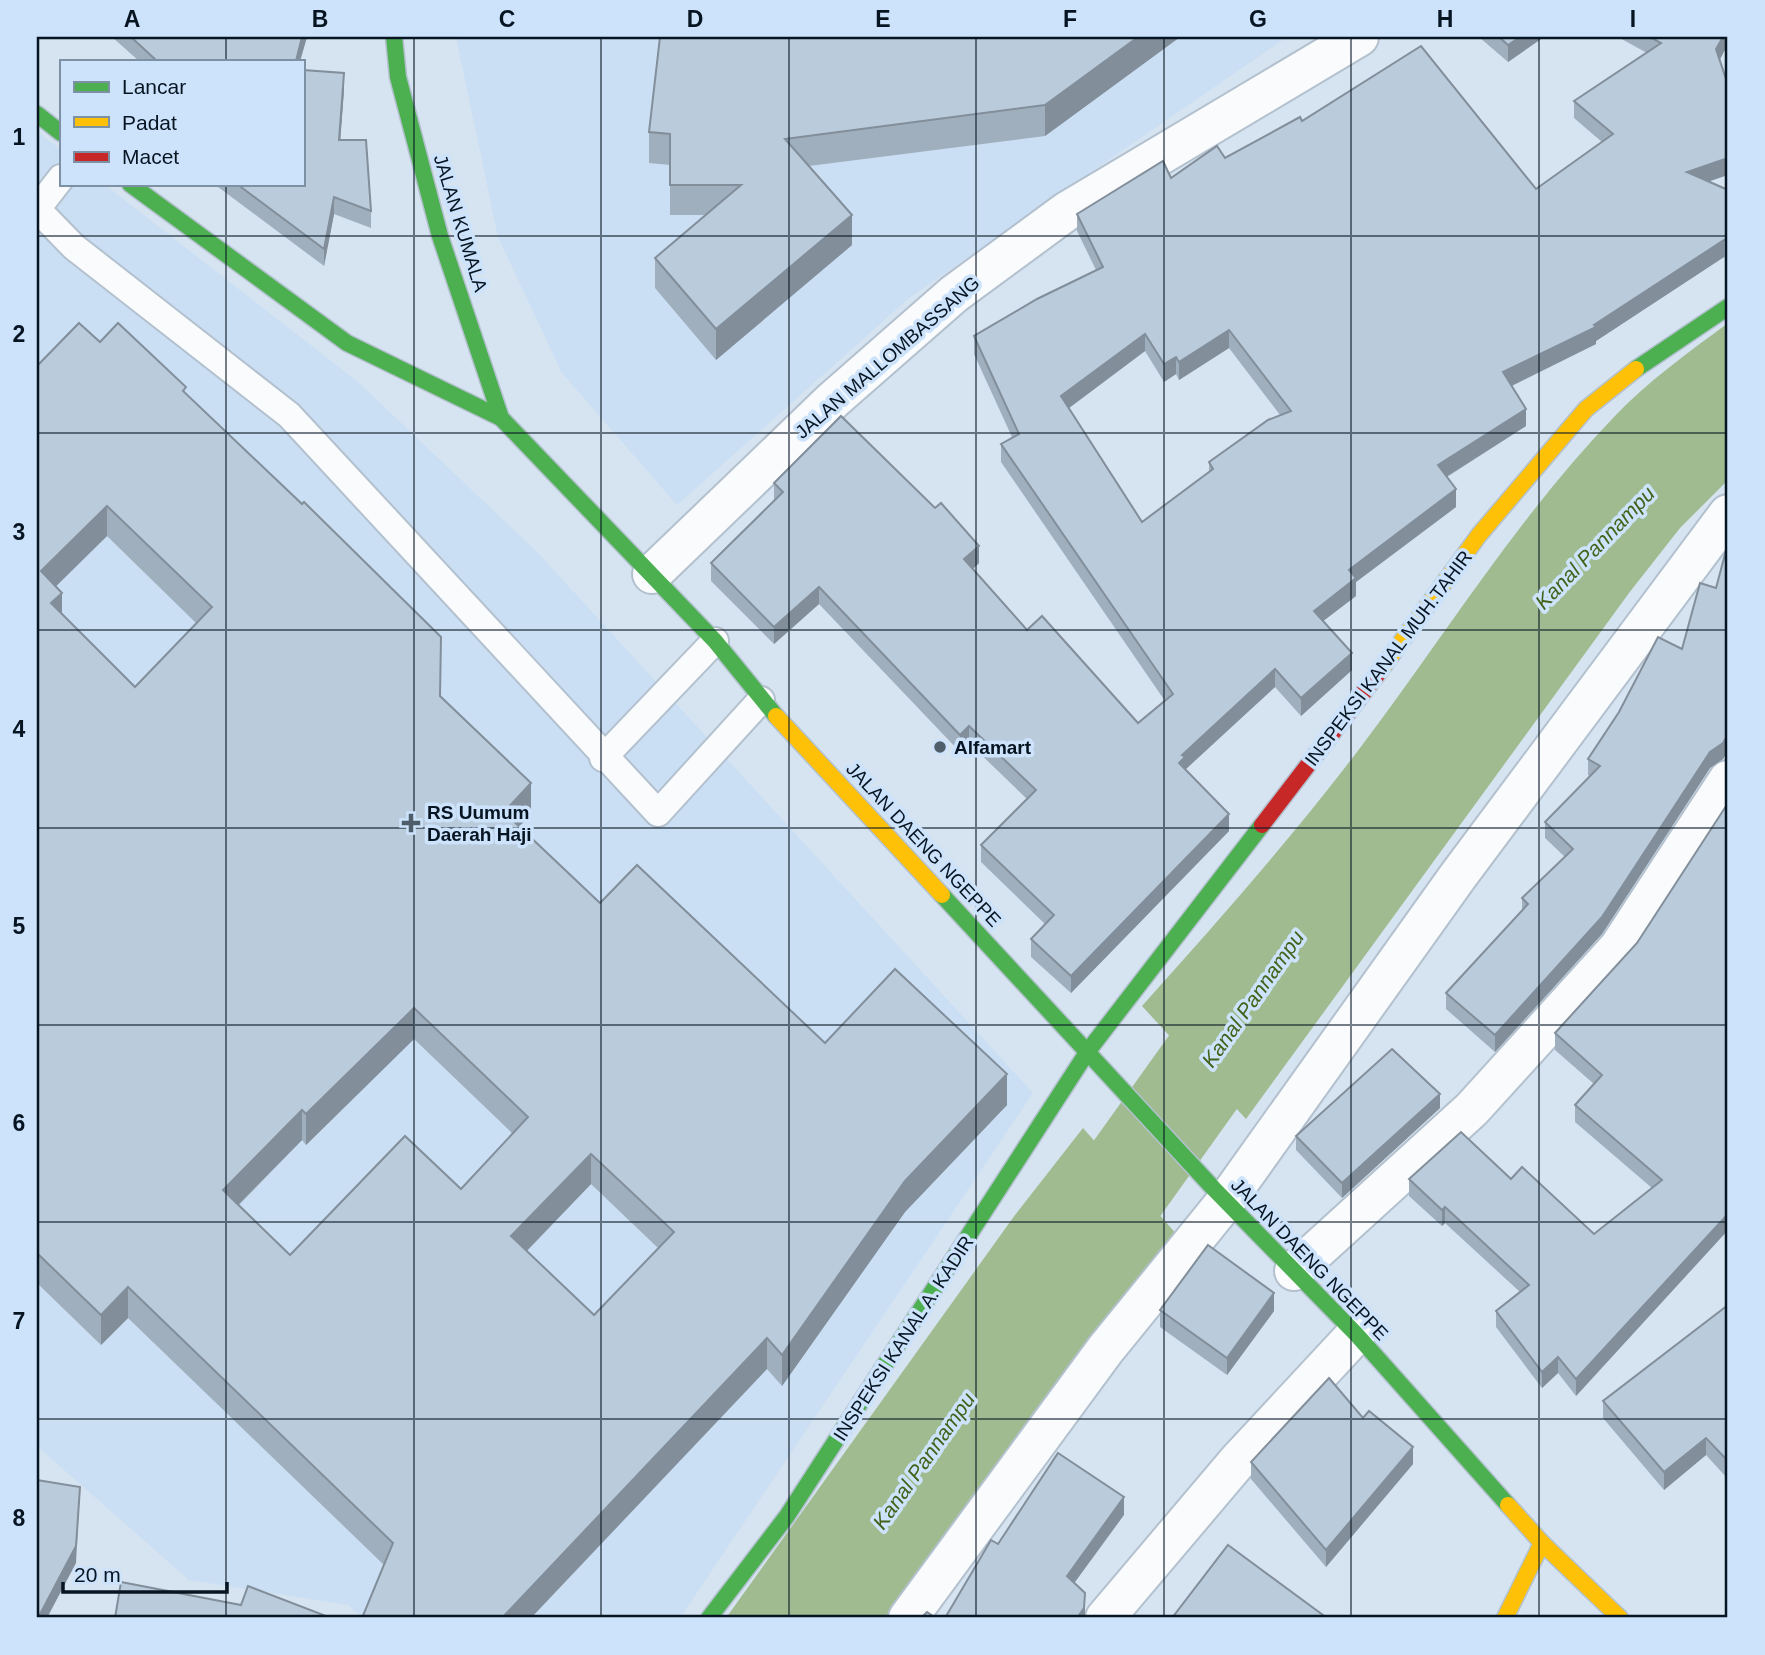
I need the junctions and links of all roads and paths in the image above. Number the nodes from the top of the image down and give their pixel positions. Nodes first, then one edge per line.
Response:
1 (394, 37) edge
2 (1359, 37) edge
3 (37, 114) edge
4 (60, 132) edge
5 (60, 179) edge
6 (133, 186) edge
7 (37, 209) edge
8 (1728, 307) edge
9 (501, 418) junction
10 (1728, 514) edge
11 (652, 574) junction
12 (715, 641) junction
13 (761, 699) junction
14 (603, 758) junction
15 (1728, 780) edge
16 (1088, 1051) junction
17 (1220, 1195) junction
18 (1294, 1271) junction
19 (1356, 1334) junction
20 (1542, 1543) junction
21 (709, 1618) edge
22 (908, 1618) edge
23 (1105, 1618) edge
24 (1505, 1618) edge
25 (1620, 1618) edge

1 - 9 main road, JALAN KUMALA
2 - 11 street, JALAN MALLOMBASSANG
3 - 4 main road
5 - 7 lane
6 - 9 main road, JALAN DAENG NGEPPE
7 - 14 lane
8 - 16 main road, INSPEKSI KANAL MUH.TAHIR
9 - 11 main road, JALAN DAENG NGEPPE
10 - 17 street
11 - 12 main road, JALAN DAENG NGEPPE
12 - 13 main road, JALAN DAENG NGEPPE
12 - 14 lane
13 - 14 lane
13 - 16 main road, JALAN DAENG NGEPPE
15 - 18 street
16 - 17 main road, JALAN DAENG NGEPPE
16 - 21 main road, INSPEKSI KANAL A. KADIR
17 - 18 main road, JALAN DAENG NGEPPE
17 - 22 street
18 - 19 main road, JALAN DAENG NGEPPE
19 - 20 main road, JALAN DAENG NGEPPE
19 - 23 street
20 - 24 main road
20 - 25 main road, JALAN DAENG NGEPPE

